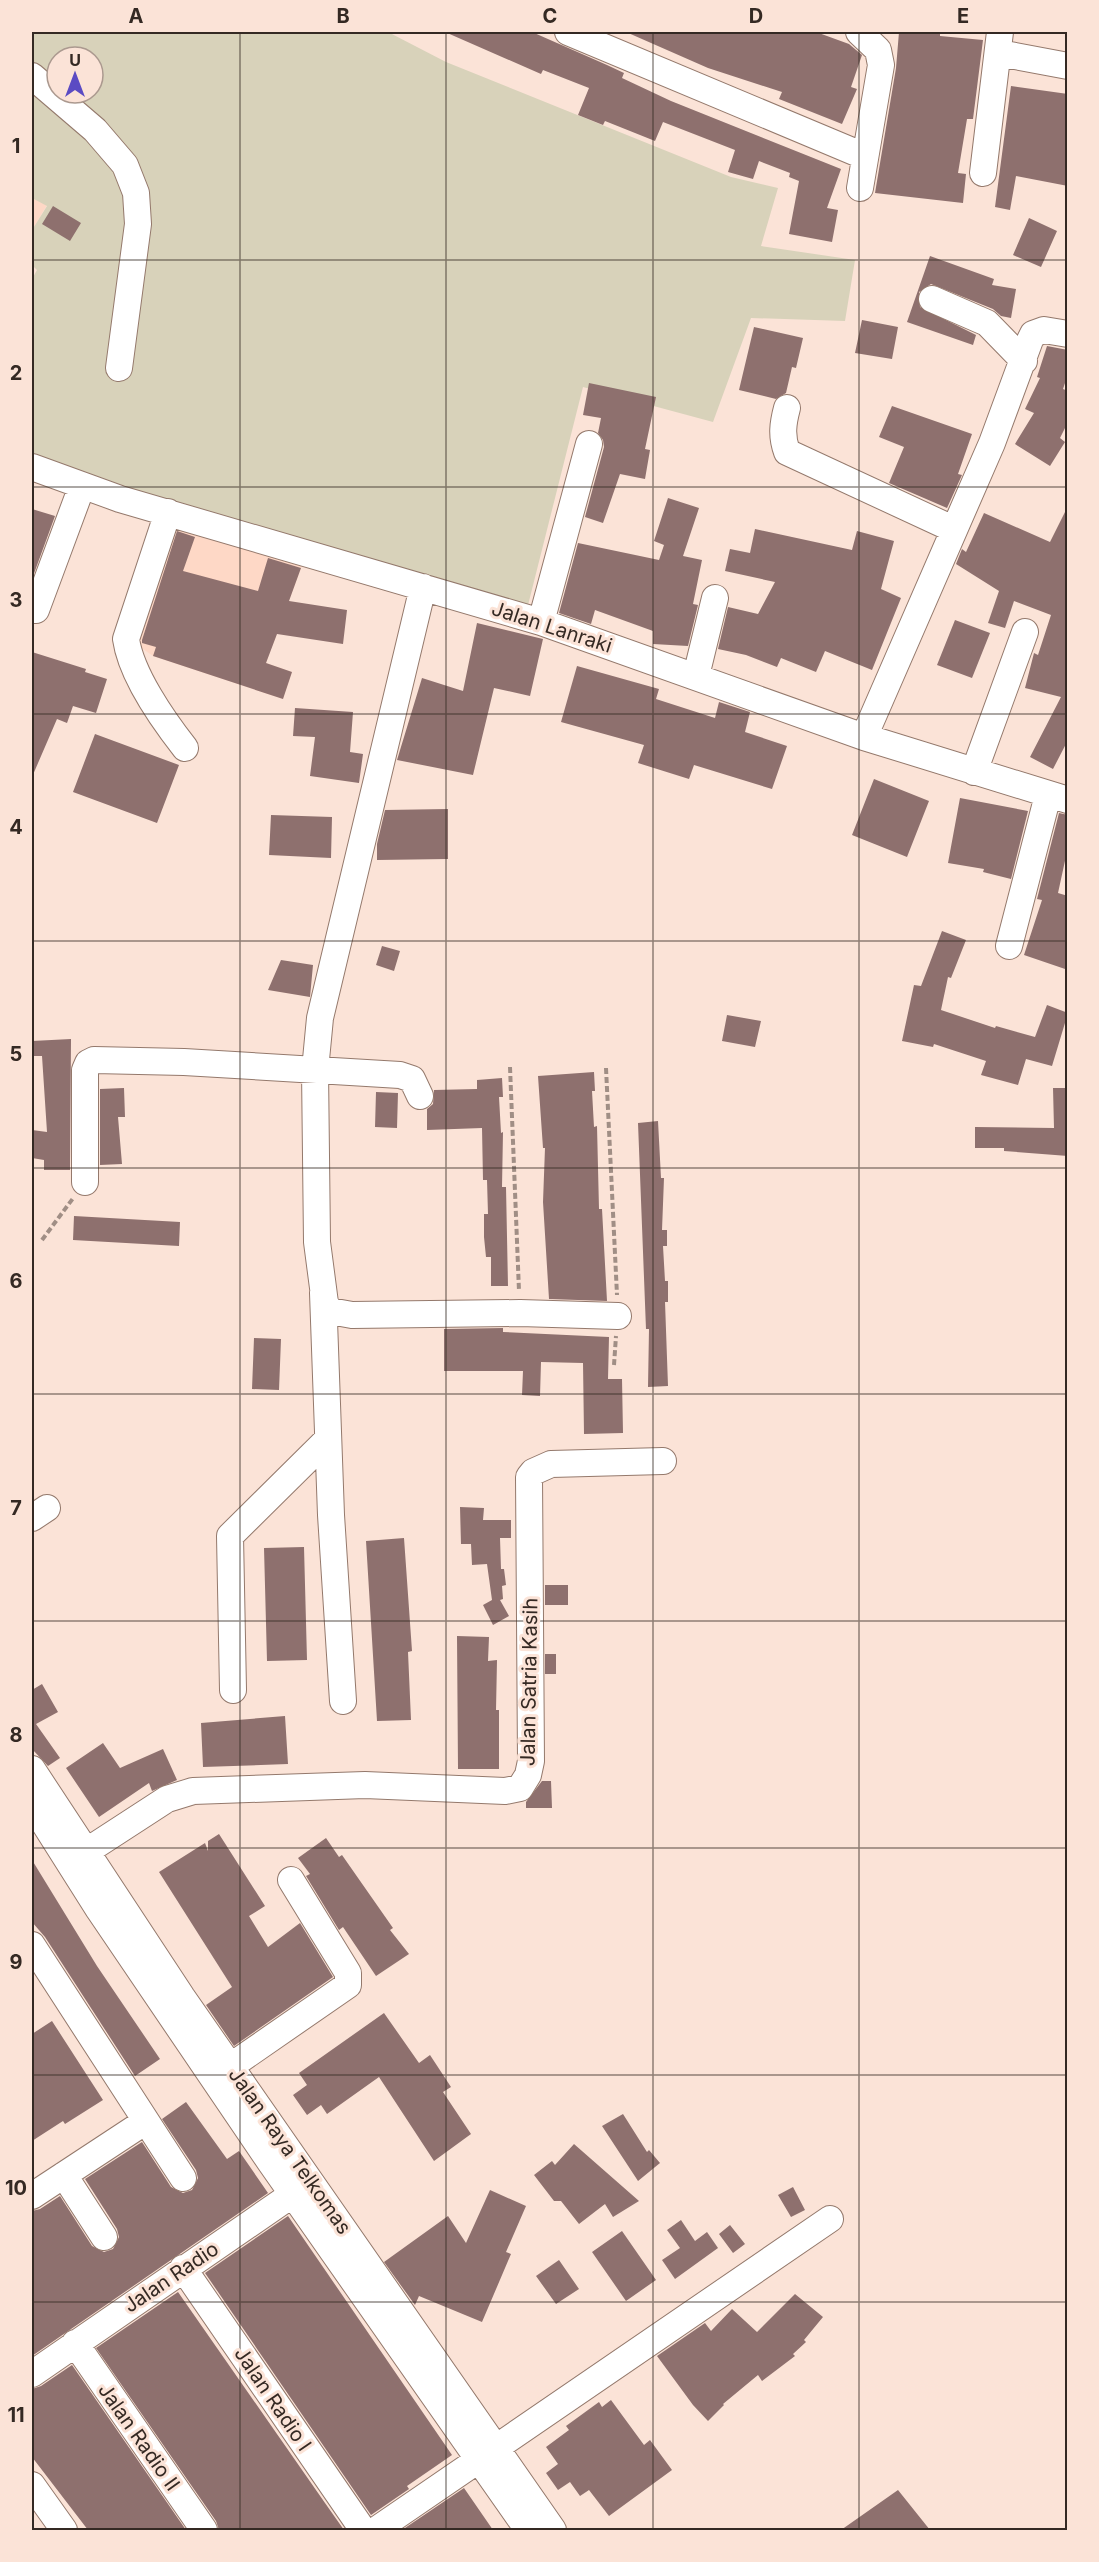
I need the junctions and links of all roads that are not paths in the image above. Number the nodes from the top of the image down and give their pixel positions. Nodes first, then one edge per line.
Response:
1 (568, 32) edge
2 (859, 32) edge
3 (1000, 42) edge
4 (1068, 66) edge
5 (32, 76) edge
6 (864, 156) junction
7 (983, 173) dead end
8 (860, 188) dead end
9 (932, 299) dead end
10 (1068, 334) edge
11 (1024, 361) junction
12 (119, 368) dead end
13 (787, 408) dead end
14 (589, 444) dead end
15 (32, 467) edge
16 (82, 486) junction
17 (168, 512) junction
18 (953, 529) junction
19 (423, 587) junction
20 (715, 598) dead end
21 (36, 610) dead end
22 (541, 622) junction
23 (1025, 632) dead end
24 (696, 676) junction
25 (864, 737) junction
26 (185, 748) dead end
27 (974, 772) junction
28 (1058, 797) edge
29 (1009, 946) dead end
30 (315, 1070) junction
31 (420, 1096) dead end
32 (86, 1182) dead end
33 (323, 1293) junction
34 (618, 1316) road end
35 (328, 1439) junction
36 (663, 1461) dead end
37 (233, 1690) dead end
38 (343, 1701) dead end
39 (32, 1769) edge
40 (38, 1802) edge
41 (87, 1851) junction
42 (291, 1880) dead end
43 (32, 1945) edge
44 (174, 2002) junction
45 (231, 2066) junction
46 (146, 2121) junction
47 (64, 2175) junction
48 (183, 2178) dead end
49 (302, 2188) junction
50 (32, 2196) edge
51 (830, 2219) dead end
52 (104, 2237) dead end
53 (183, 2268) junction
54 (75, 2343) junction
55 (32, 2374) edge
56 (487, 2453) junction
57 (32, 2485) edge
58 (64, 2530) edge
59 (204, 2530) edge
60 (363, 2530) edge
61 (376, 2530) edge
62 (528, 2530) edge
63 (552, 2530) edge

1 - 6 street
2 - 6 street
3 - 4 street
3 - 7 street
5 - 12 street
6 - 8 street
9 - 11 street
10 - 11 street
11 - 18 street
13 - 18 street
14 - 22 street
15 - 16 street, Jalan Lanraki
16 - 17 street, Jalan Lanraki
16 - 21 street
17 - 19 street, Jalan Lanraki
17 - 26 street
18 - 25 street
19 - 22 street, Jalan Lanraki
19 - 30 street
20 - 24 street
22 - 24 street, Jalan Lanraki
23 - 27 street
24 - 25 street, Jalan Lanraki
25 - 27 street, Jalan Lanraki
27 - 28 street, Jalan Lanraki
28 - 29 street
30 - 31 street
30 - 32 street
30 - 33 street
33 - 34 street
33 - 35 street
35 - 37 street
35 - 38 street
36 - 41 street, Jalan Satria Kasih
39 - 40 street, Jalan Raya Telkomas
40 - 41 street, Jalan Raya Telkomas
40 - 44 street, Jalan Raya Telkomas
41 - 44 street, Jalan Raya Telkomas
42 - 45 street
43 - 46 street
44 - 45 street, Jalan Raya Telkomas
44 - 49 street, Jalan Raya Telkomas
45 - 49 street, Jalan Raya Telkomas
46 - 47 street
46 - 48 street
47 - 50 street
47 - 52 street
49 - 53 street, Jalan Radio
49 - 56 street, Jalan Raya Telkomas
51 - 56 street
53 - 54 street, Jalan Radio
53 - 60 street, Jalan Radio I
54 - 55 street, Jalan Radio
54 - 59 street, Jalan Radio II
56 - 61 street
56 - 62 street, Jalan Raya Telkomas
56 - 63 street, Jalan Raya Telkomas
57 - 58 street

